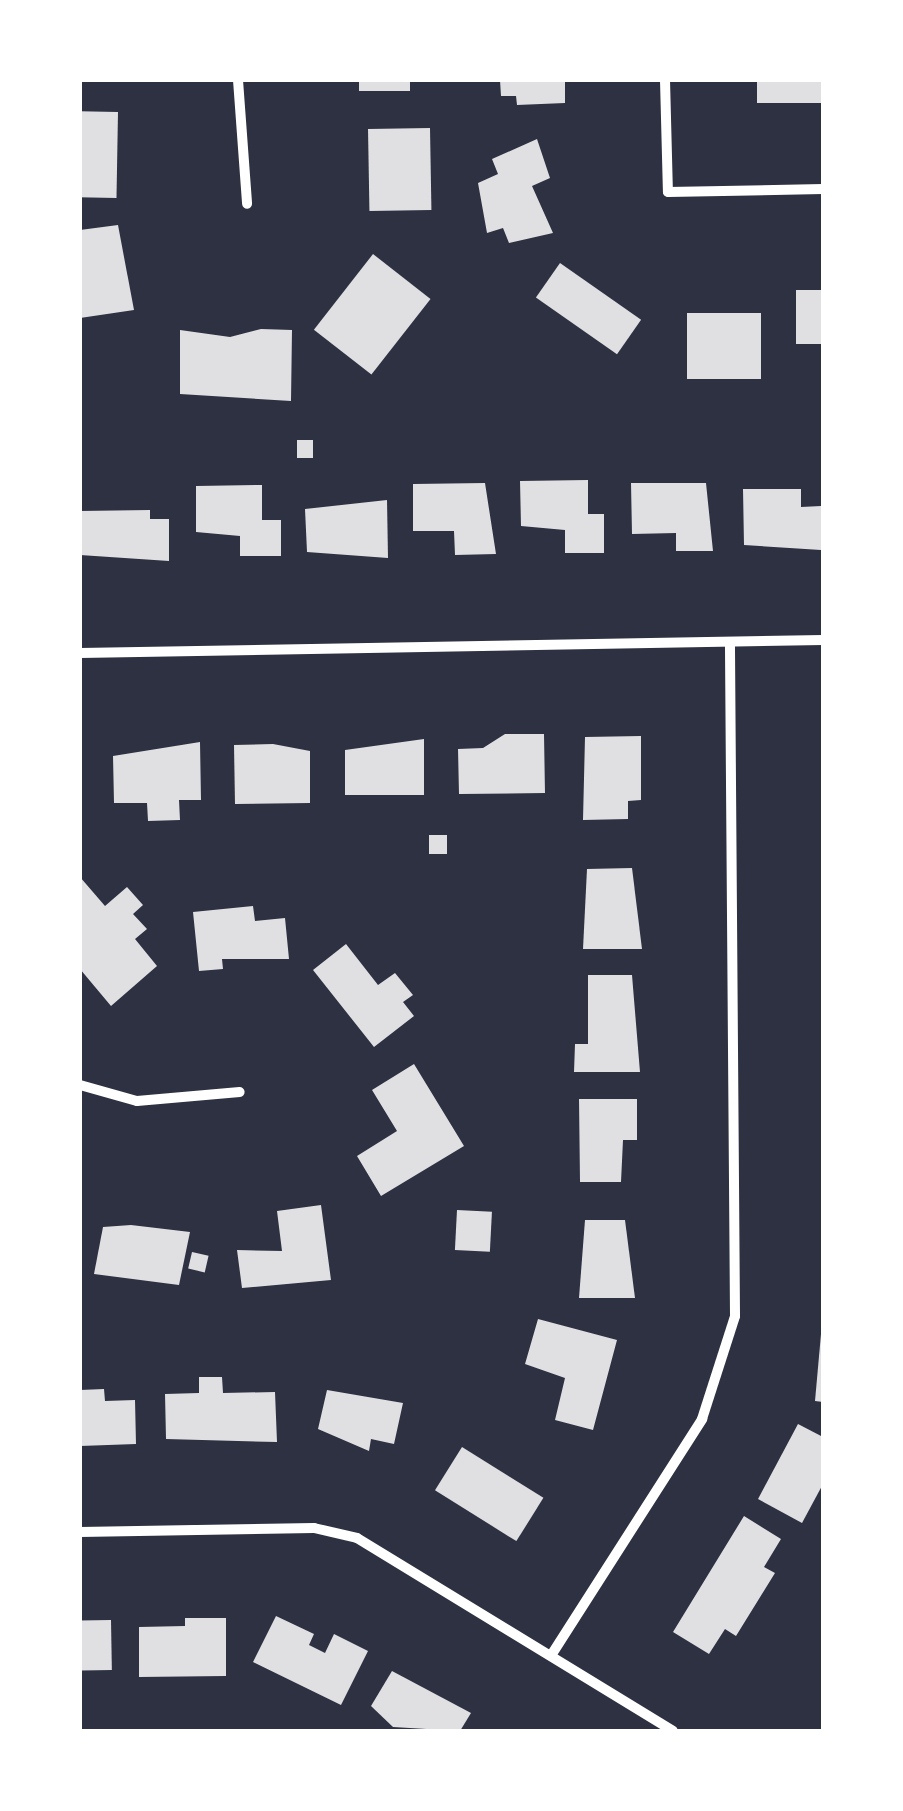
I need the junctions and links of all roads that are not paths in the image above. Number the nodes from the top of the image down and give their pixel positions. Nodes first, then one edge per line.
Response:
1 (238, 80) edge
2 (666, 80) edge
3 (823, 189) edge
4 (248, 204) dead end
5 (823, 640) edge
6 (730, 642) junction
7 (80, 653) edge
8 (80, 1085) edge
9 (240, 1092) dead end
10 (80, 1532) edge
11 (552, 1654) junction
12 (673, 1731) edge

1 - 4 street
2 - 3 street
5 - 6 street
6 - 7 street
6 - 11 street
8 - 9 street
10 - 11 street
11 - 12 street

